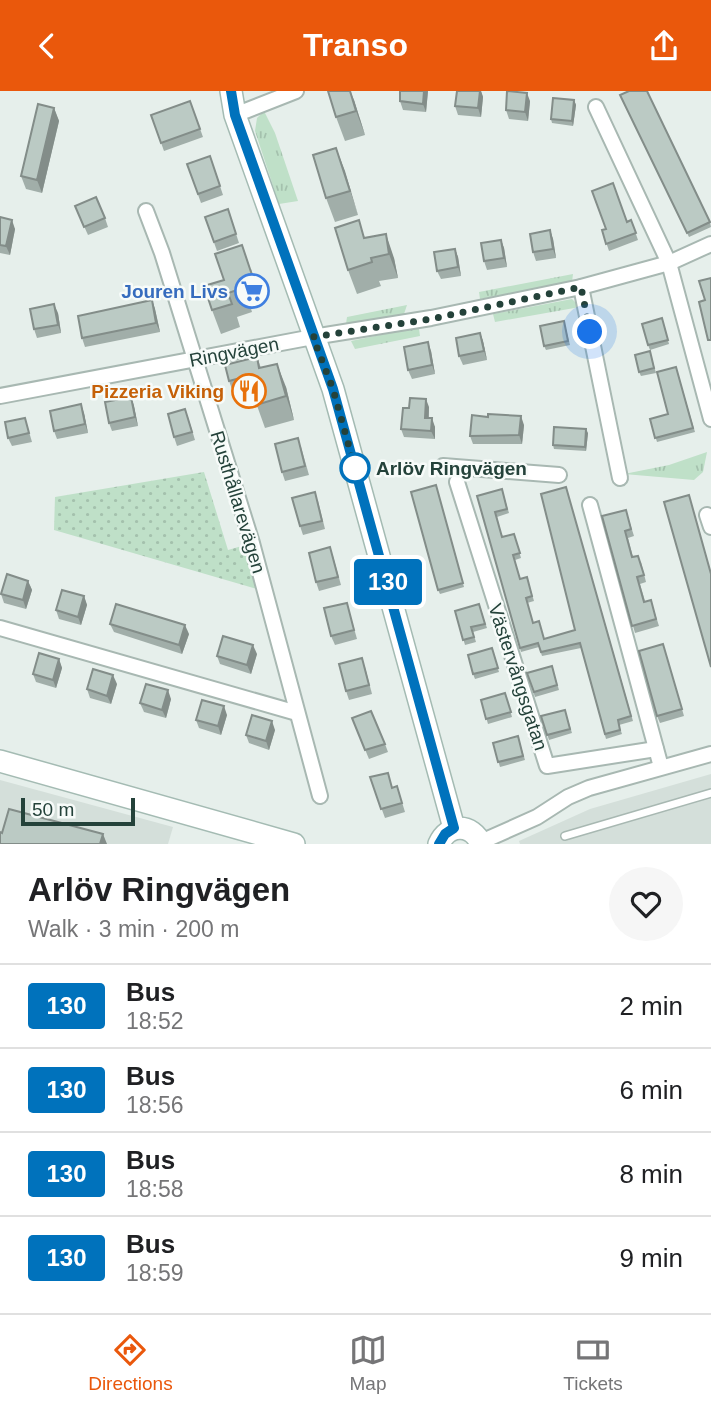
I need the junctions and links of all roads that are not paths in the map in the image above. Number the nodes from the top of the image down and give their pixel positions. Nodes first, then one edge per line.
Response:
1 (231, 91) edge
2 (296, 91) edge
3 (596, 107) dead end
4 (235, 115) junction
5 (146, 211) dead end
6 (711, 244) edge
7 (669, 263) junction
8 (581, 287) junction
9 (313, 337) junction
10 (193, 359) junction
11 (0, 396) edge
12 (711, 419) edge
13 (443, 466) dead end
14 (559, 475) dead end
15 (620, 478) dead end
16 (457, 482) dead end
17 (590, 505) dead end
18 (0, 628) edge
19 (297, 713) junction
20 (656, 749) junction
21 (711, 754) edge
22 (0, 761) edge
23 (661, 767) junction
24 (711, 793) edge
25 (320, 796) dead end
26 (454, 828) junction
27 (565, 835) dead end
28 (481, 843) edge
29 (294, 844) edge
30 (439, 844) edge

1 - 4 main road
2 - 4 street
3 - 7 street
4 - 9 main road
5 - 10 street, Rusthållarevägen
6 - 7 street, Ringvägen
7 - 8 street, Ringvägen
7 - 12 street
8 - 9 street, Ringvägen
8 - 15 street
9 - 10 street, Ringvägen
9 - 26 main road
10 - 11 street, Ringvägen
10 - 19 street, Rusthållarevägen
13 - 14 street
16 - 20 street, Västervångsgatan
17 - 20 street
18 - 19 street
19 - 25 street, Rusthållarevägen
20 - 23 street
21 - 23 street
22 - 29 main road
23 - 28 street
24 - 27 lane
26 - 28 main road
26 - 30 main road

